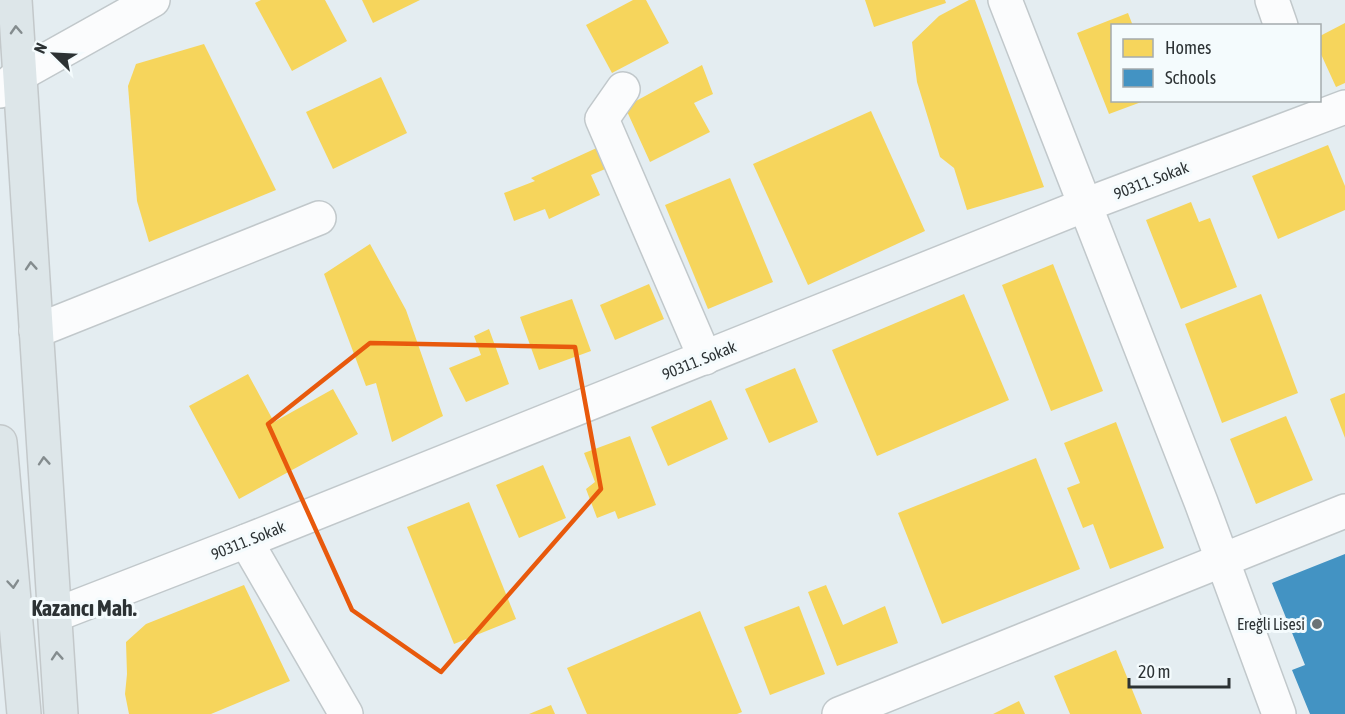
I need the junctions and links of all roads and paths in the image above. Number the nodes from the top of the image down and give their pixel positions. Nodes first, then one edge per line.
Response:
1 (15, 0) edge
2 (153, 0) edge
3 (1005, 0) edge
4 (1272, 0) edge
5 (1280, 24) edge
6 (10, 83) edge
7 (623, 89) dead end
8 (1345, 107) edge
9 (1311, 109) edge
10 (1085, 205) junction
11 (319, 218) dead end
12 (36, 332) junction
13 (705, 357) junction
14 (0, 442) edge
15 (1345, 511) edge
16 (246, 541) junction
17 (1222, 561) junction
18 (55, 615) junction
19 (24, 714) edge
20 (61, 714) edge
21 (346, 714) edge
22 (839, 714) edge
23 (1279, 714) edge

6 -> 1 main road
2 - 6 street
3 - 10 street
4 - 5 street
12 -> 6 main road
7 - 13 street
8 - 9 street, 90311. Sokak
9 - 10 street, 90311. Sokak
10 - 13 street, 90311. Sokak
10 - 17 street
11 - 12 street
18 -> 12 main road
13 - 16 street, 90311. Sokak
14 -> 19 main road
15 - 17 street
16 - 18 street, 90311. Sokak
16 - 21 street
17 - 22 street
17 - 23 street
20 -> 18 main road

